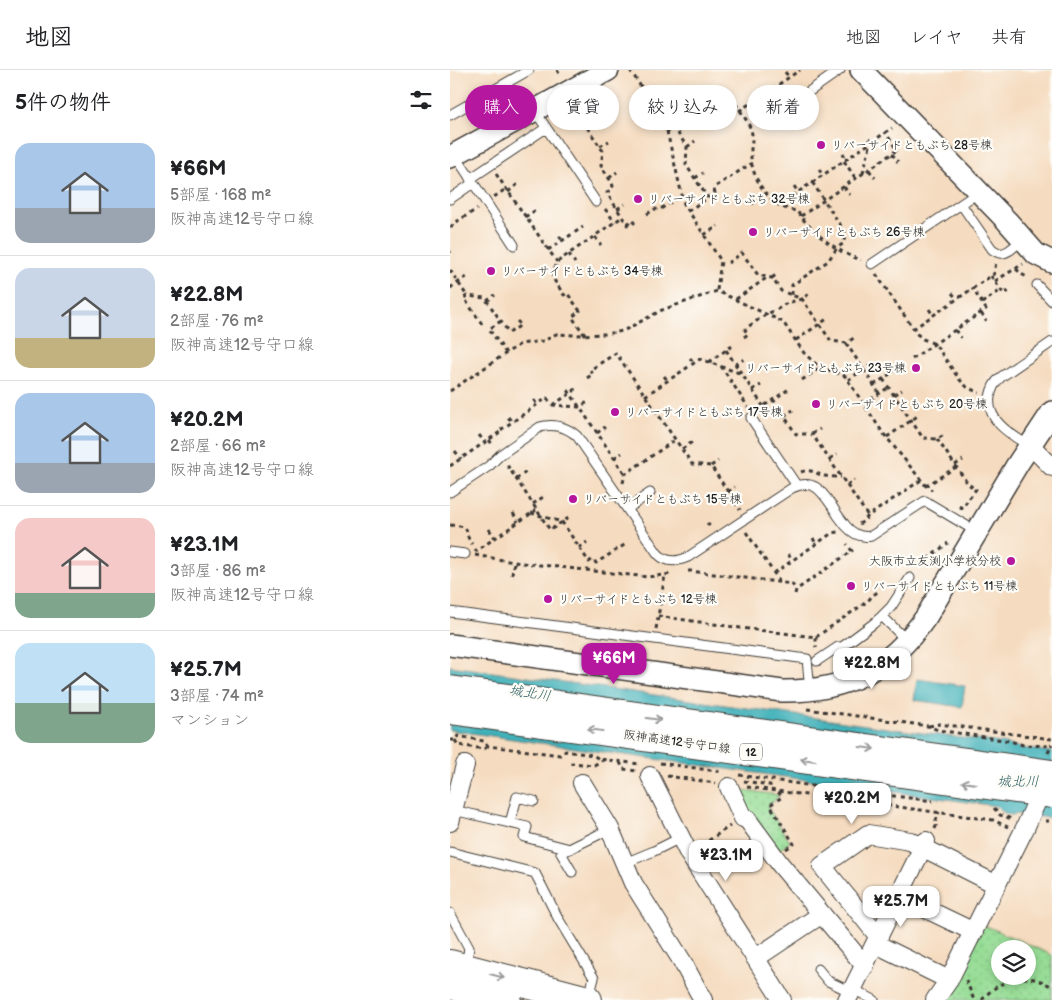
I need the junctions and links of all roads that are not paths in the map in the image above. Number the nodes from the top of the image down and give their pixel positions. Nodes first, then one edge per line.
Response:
1 (530, 70) edge
2 (608, 70) edge
3 (840, 70) edge
4 (861, 70) edge
5 (818, 85) edge
6 (450, 115) edge
7 (540, 119) junction
8 (452, 156) edge
9 (471, 181) junction
10 (979, 192) junction
11 (450, 198) edge
12 (596, 202) road end
13 (961, 204) junction
14 (1023, 239) junction
15 (514, 244) dead end
16 (1052, 262) edge
17 (870, 263) road end
18 (1037, 285) dead end
19 (1052, 301) edge
20 (1052, 342) edge
21 (751, 418) dead end
22 (1049, 424) edge
23 (1029, 446) junction
24 (1052, 467) edge
25 (797, 486) junction
26 (450, 492) edge
27 (650, 493) dead end
28 (628, 509) junction
29 (978, 532) junction
30 (450, 552) edge
31 (466, 554) road end
32 (910, 578) dead end
33 (450, 612) edge
34 (882, 616) junction
35 (908, 642) junction
36 (450, 644) edge
37 (817, 661) road end
38 (450, 690) edge
39 (810, 690) junction
40 (455, 727) edge
41 (465, 766) dead end
42 (1052, 769) edge
43 (1052, 774) edge
44 (654, 775) road end
45 (582, 784) dead end
46 (729, 785) road end
47 (1052, 794) edge
48 (534, 801) dead end
49 (452, 816) edge
50 (510, 824) junction
51 (610, 829) junction
52 (928, 834) junction
53 (680, 838) junction
54 (570, 849) junction
55 (450, 852) edge
56 (625, 863) junction
57 (572, 872) dead end
58 (996, 885) junction
59 (900, 896) junction
60 (450, 913) edge
61 (822, 914) junction
62 (974, 932) junction
63 (877, 941) junction
64 (756, 958) junction
65 (865, 966) junction
66 (818, 969) dead end
67 (455, 972) edge
68 (957, 978) junction
69 (850, 994) edge
70 (496, 998) edge
71 (588, 1000) edge
72 (703, 1000) edge
73 (782, 1000) edge
74 (874, 1000) edge
75 (935, 1000) edge

1 - 6 lane
2 - 7 street
3 - 5 lane
4 - 10 street
7 - 8 street
7 - 9 lane
7 - 12 lane
8 - 9 lane
9 - 11 lane
9 - 15 lane
10 - 13 lane
10 - 14 street
13 - 14 lane
13 - 17 lane
14 - 16 street
18 - 19 lane
20 - 23 lane
21 - 25 lane
22 - 23 street
23 - 24 street
23 - 29 street
25 - 28 lane
25 - 29 lane
26 - 28 lane
27 - 28 lane
29 - 35 street
30 - 31 lane
32 - 34 lane
33 - 39 lane
34 - 35 lane
34 - 37 lane
35 - 39 street
36 - 39 street
38 -> 43 main road, 阪神高速12号守口線 / 12, bridge
47 -> 40 main road, 阪神高速12号守口線 / 12, bridge
41 - 49 street
42 - 58 street, bridge
44 - 53 street
45 - 51 street
46 - 61 street
48 - 50 lane
49 - 50 lane
50 - 54 lane
51 - 54 lane
51 - 56 street
52 - 58 street
52 - 59 street
52 - 63 street
53 - 56 lane
53 - 64 street
54 - 57 lane
55 - 71 lane
56 - 72 street
58 - 62 street
59 - 62 street
59 - 63 street
60 - 67 lane
61 - 64 street
61 - 65 street
62 - 68 street
63 - 65 street
63 - 68 street
64 - 73 street
65 - 69 street
66 - 69 lane
67 - 70 main road
67 -> 71 main road
68 - 75 street
69 - 74 lane

